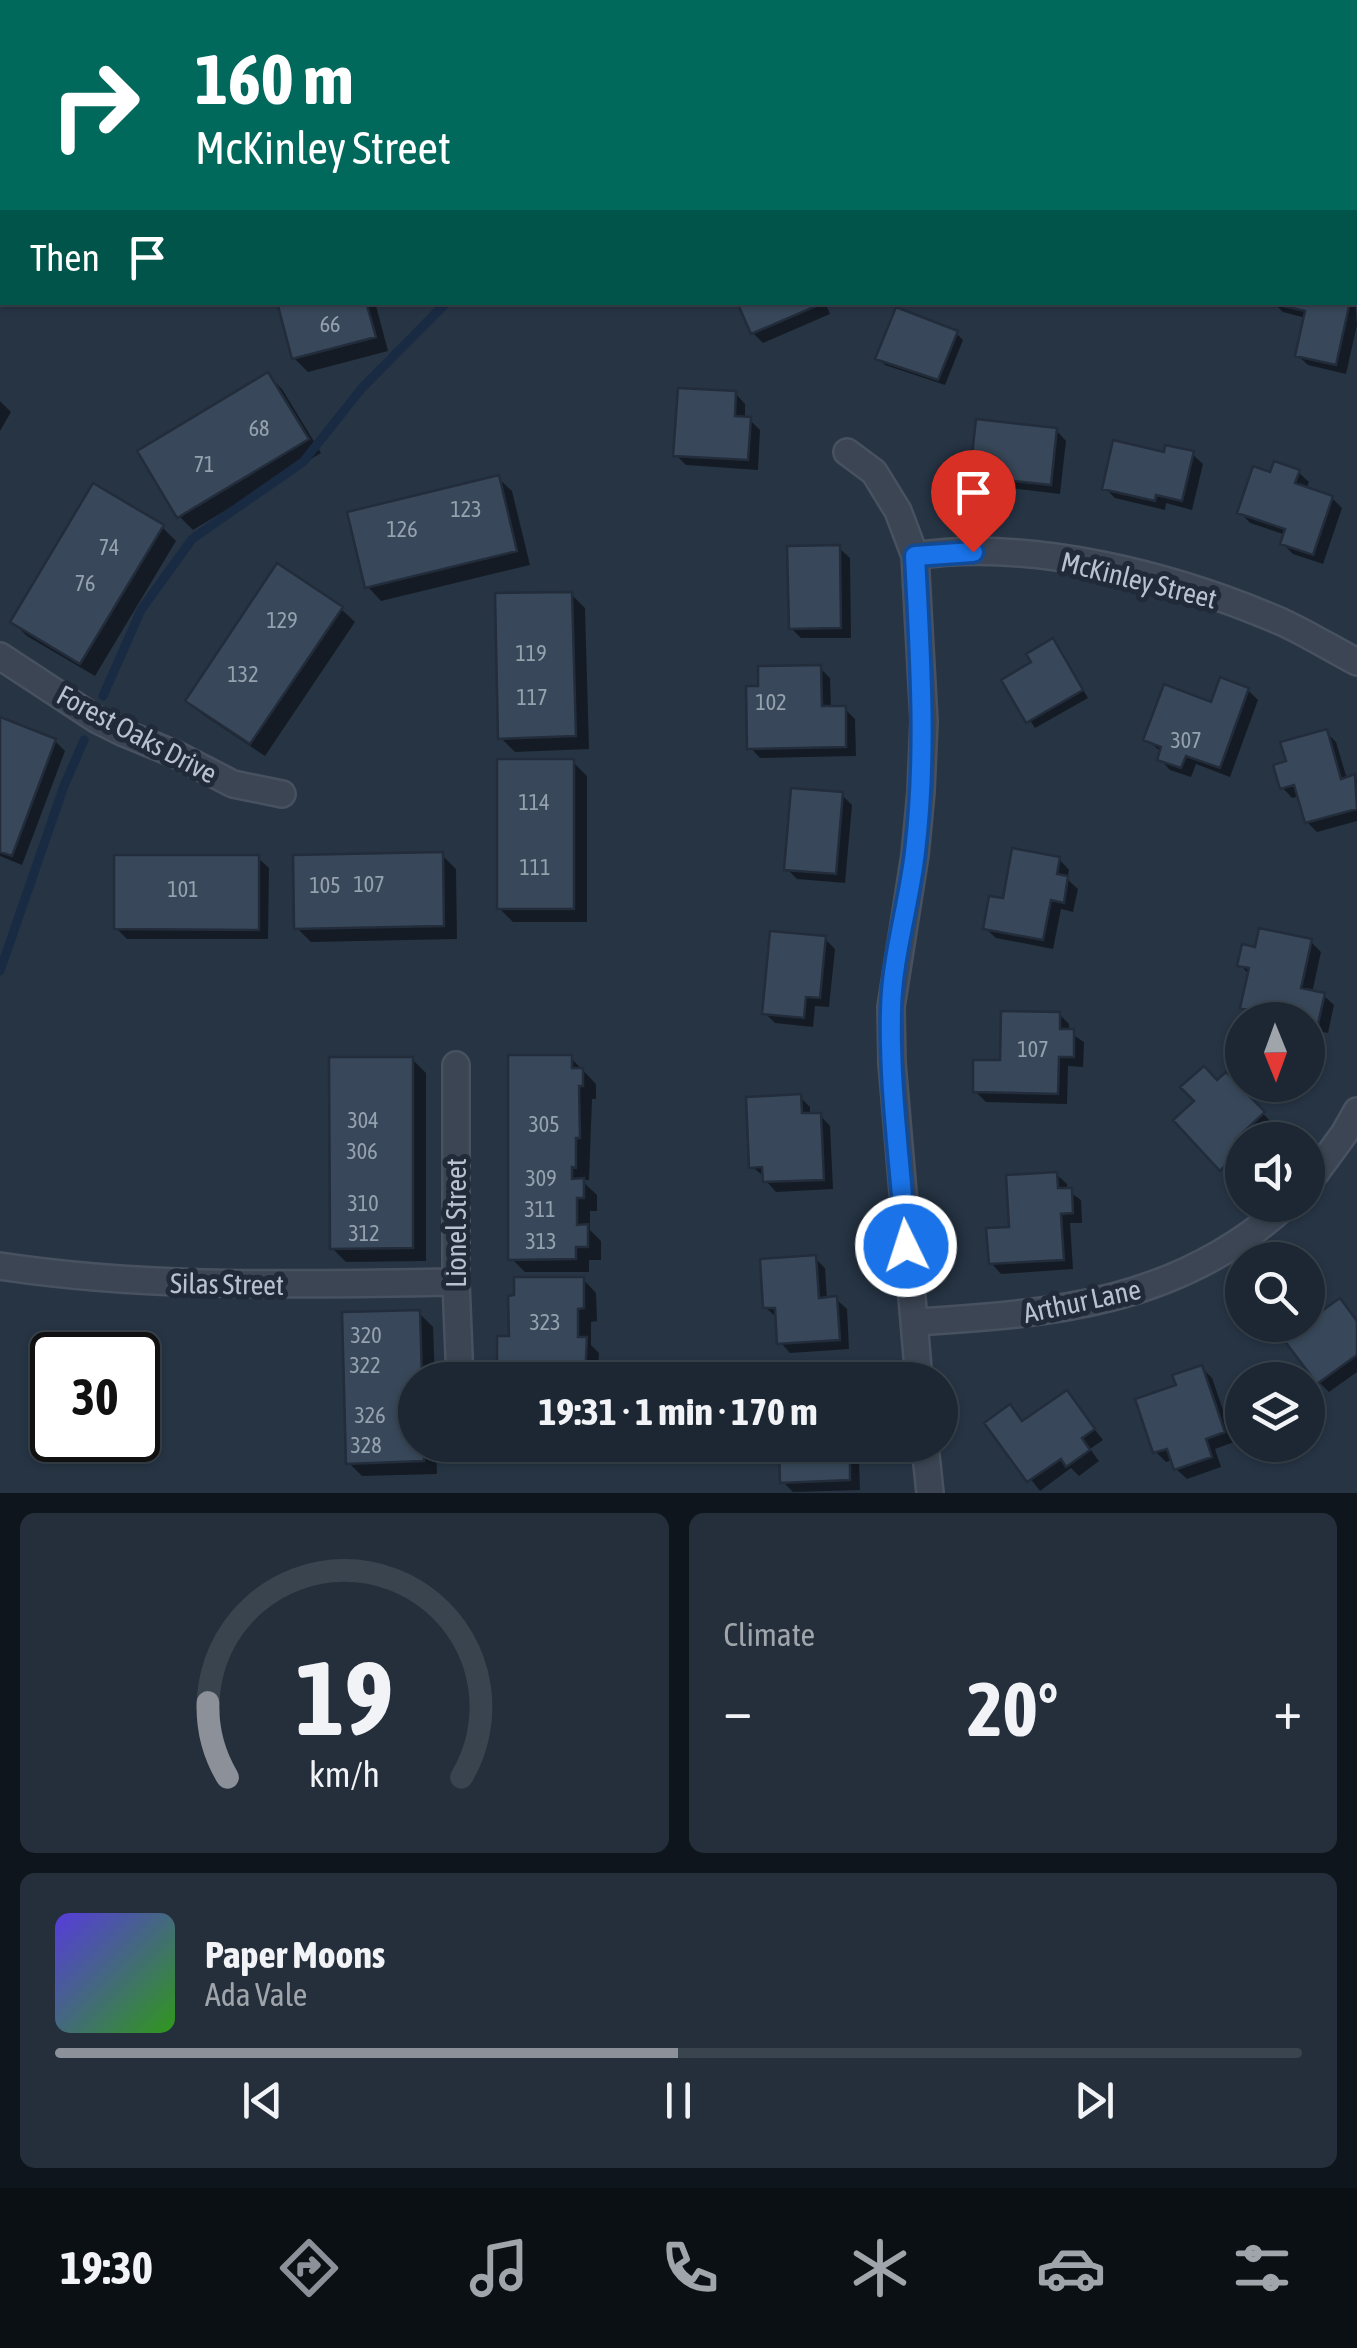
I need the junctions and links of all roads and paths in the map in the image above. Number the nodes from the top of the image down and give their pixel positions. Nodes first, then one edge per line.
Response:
1 (847, 452) dead end
2 (915, 556) junction
3 (0, 656) edge
4 (1357, 662) edge
5 (282, 794) dead end
6 (456, 1066) dead end
7 (1357, 1111) edge
8 (1325, 1159) edge
9 (1263, 1222) edge
10 (0, 1266) edge
11 (456, 1282) junction
12 (915, 1322) junction
13 (459, 1362) edge
14 (918, 1362) edge
15 (927, 1462) edge
16 (930, 1493) edge

1 - 2 street
2 - 4 street, McKinley Street
2 - 12 street
3 - 5 street, Forest Oaks Drive
6 - 11 street, Lionel Street
7 - 8 street
9 - 12 street, Arthur Lane
10 - 11 street, Silas Street
11 - 13 street, Lionel Street
12 - 14 street
15 - 16 street

